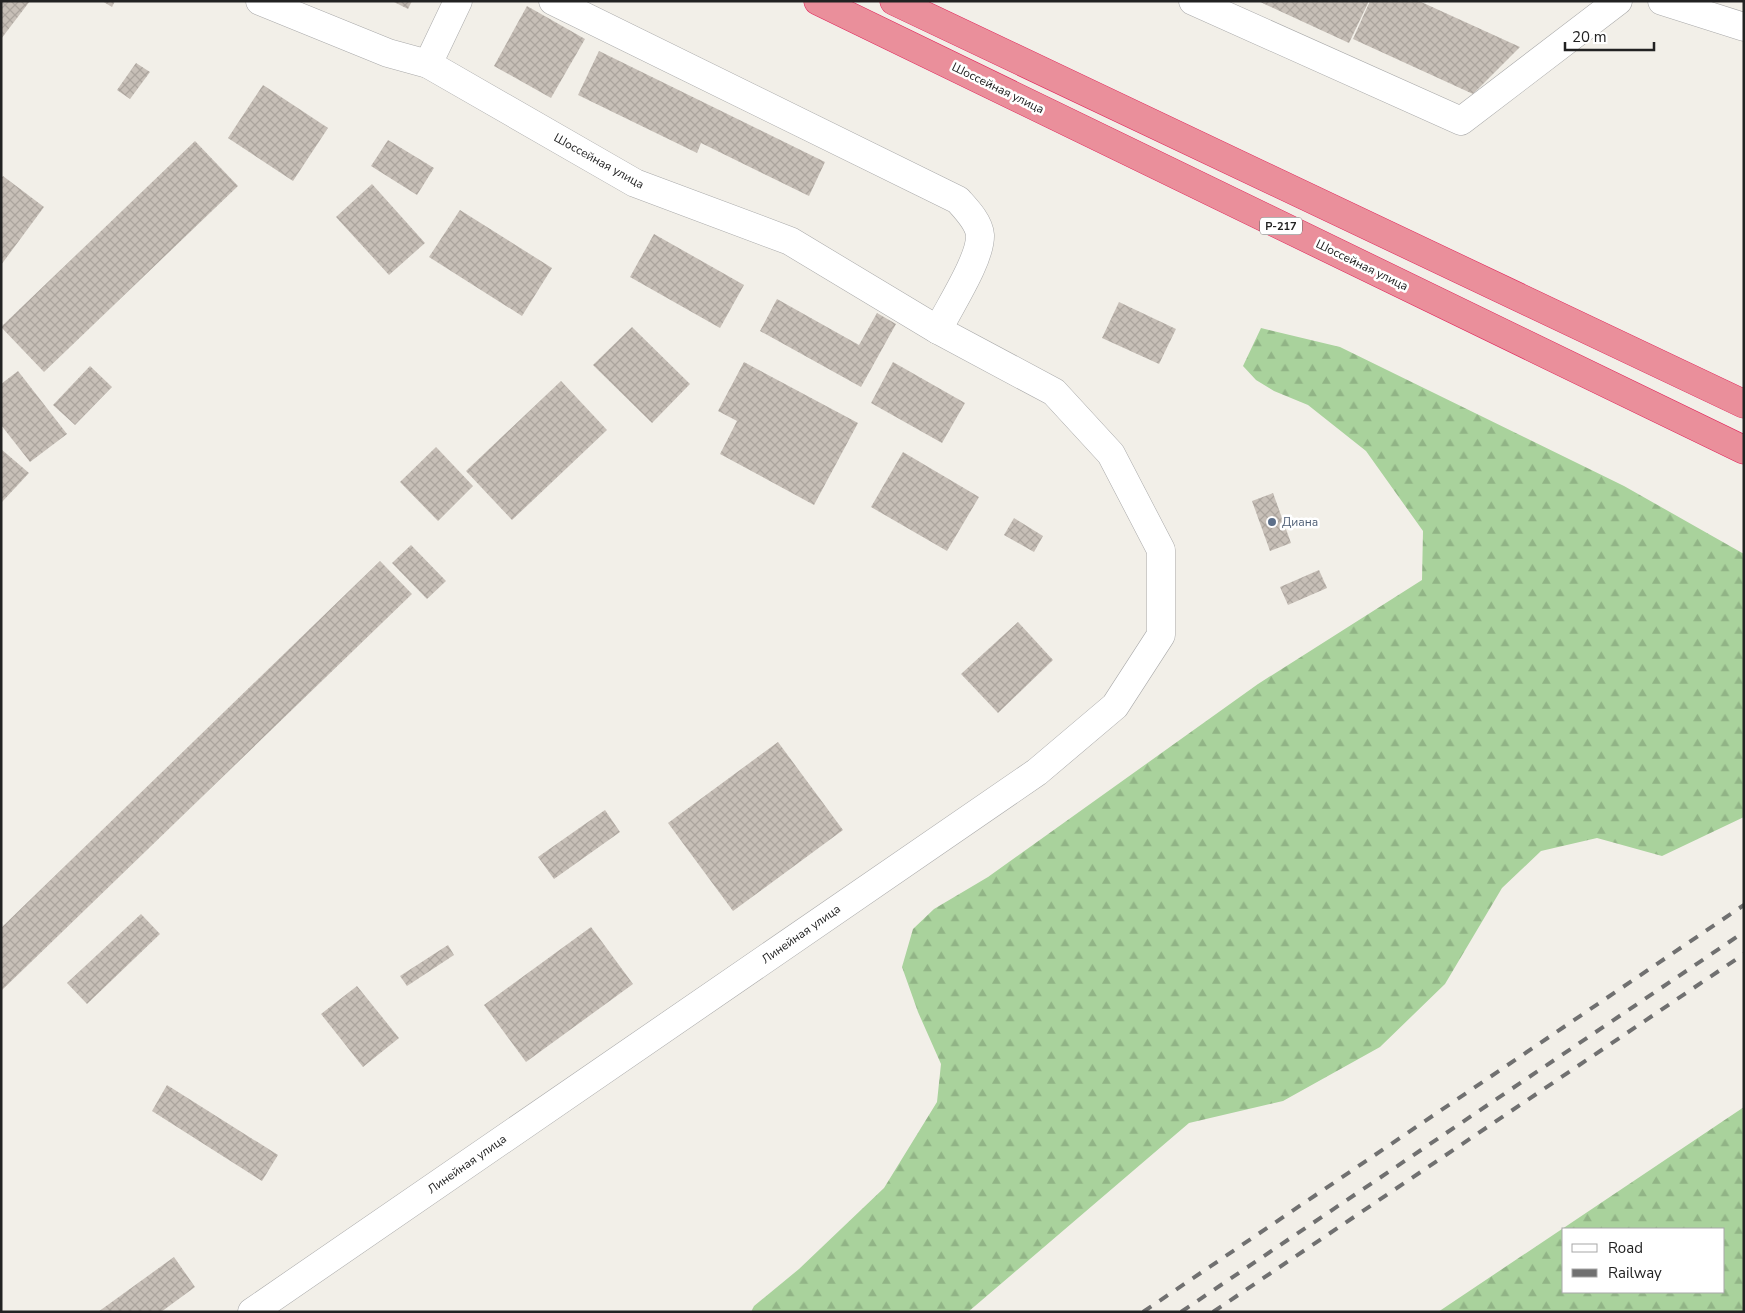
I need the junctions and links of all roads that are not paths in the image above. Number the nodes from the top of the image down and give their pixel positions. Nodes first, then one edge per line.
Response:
1 (260, 1) edge
2 (458, 1) edge
3 (553, 1) edge
4 (818, 1) edge
5 (894, 1) edge
6 (1193, 1) edge
7 (1618, 1) edge
8 (1662, 1) edge
9 (1744, 26) edge
10 (428, 64) junction
11 (938, 330) junction
12 (1744, 404) edge
13 (1744, 450) edge
14 (1111, 454) joint
15 (252, 1312) edge

1 - 10 street, Шоссейная улица
2 - 10 street
3 - 11 street
4 - 13 highway, Шоссейная улица / Р-217
5 - 12 highway
6 - 7 street
8 - 9 street
10 - 11 street, Шоссейная улица
11 - 14 street, Шоссейная улица
14 - 15 street, Линейная улица

